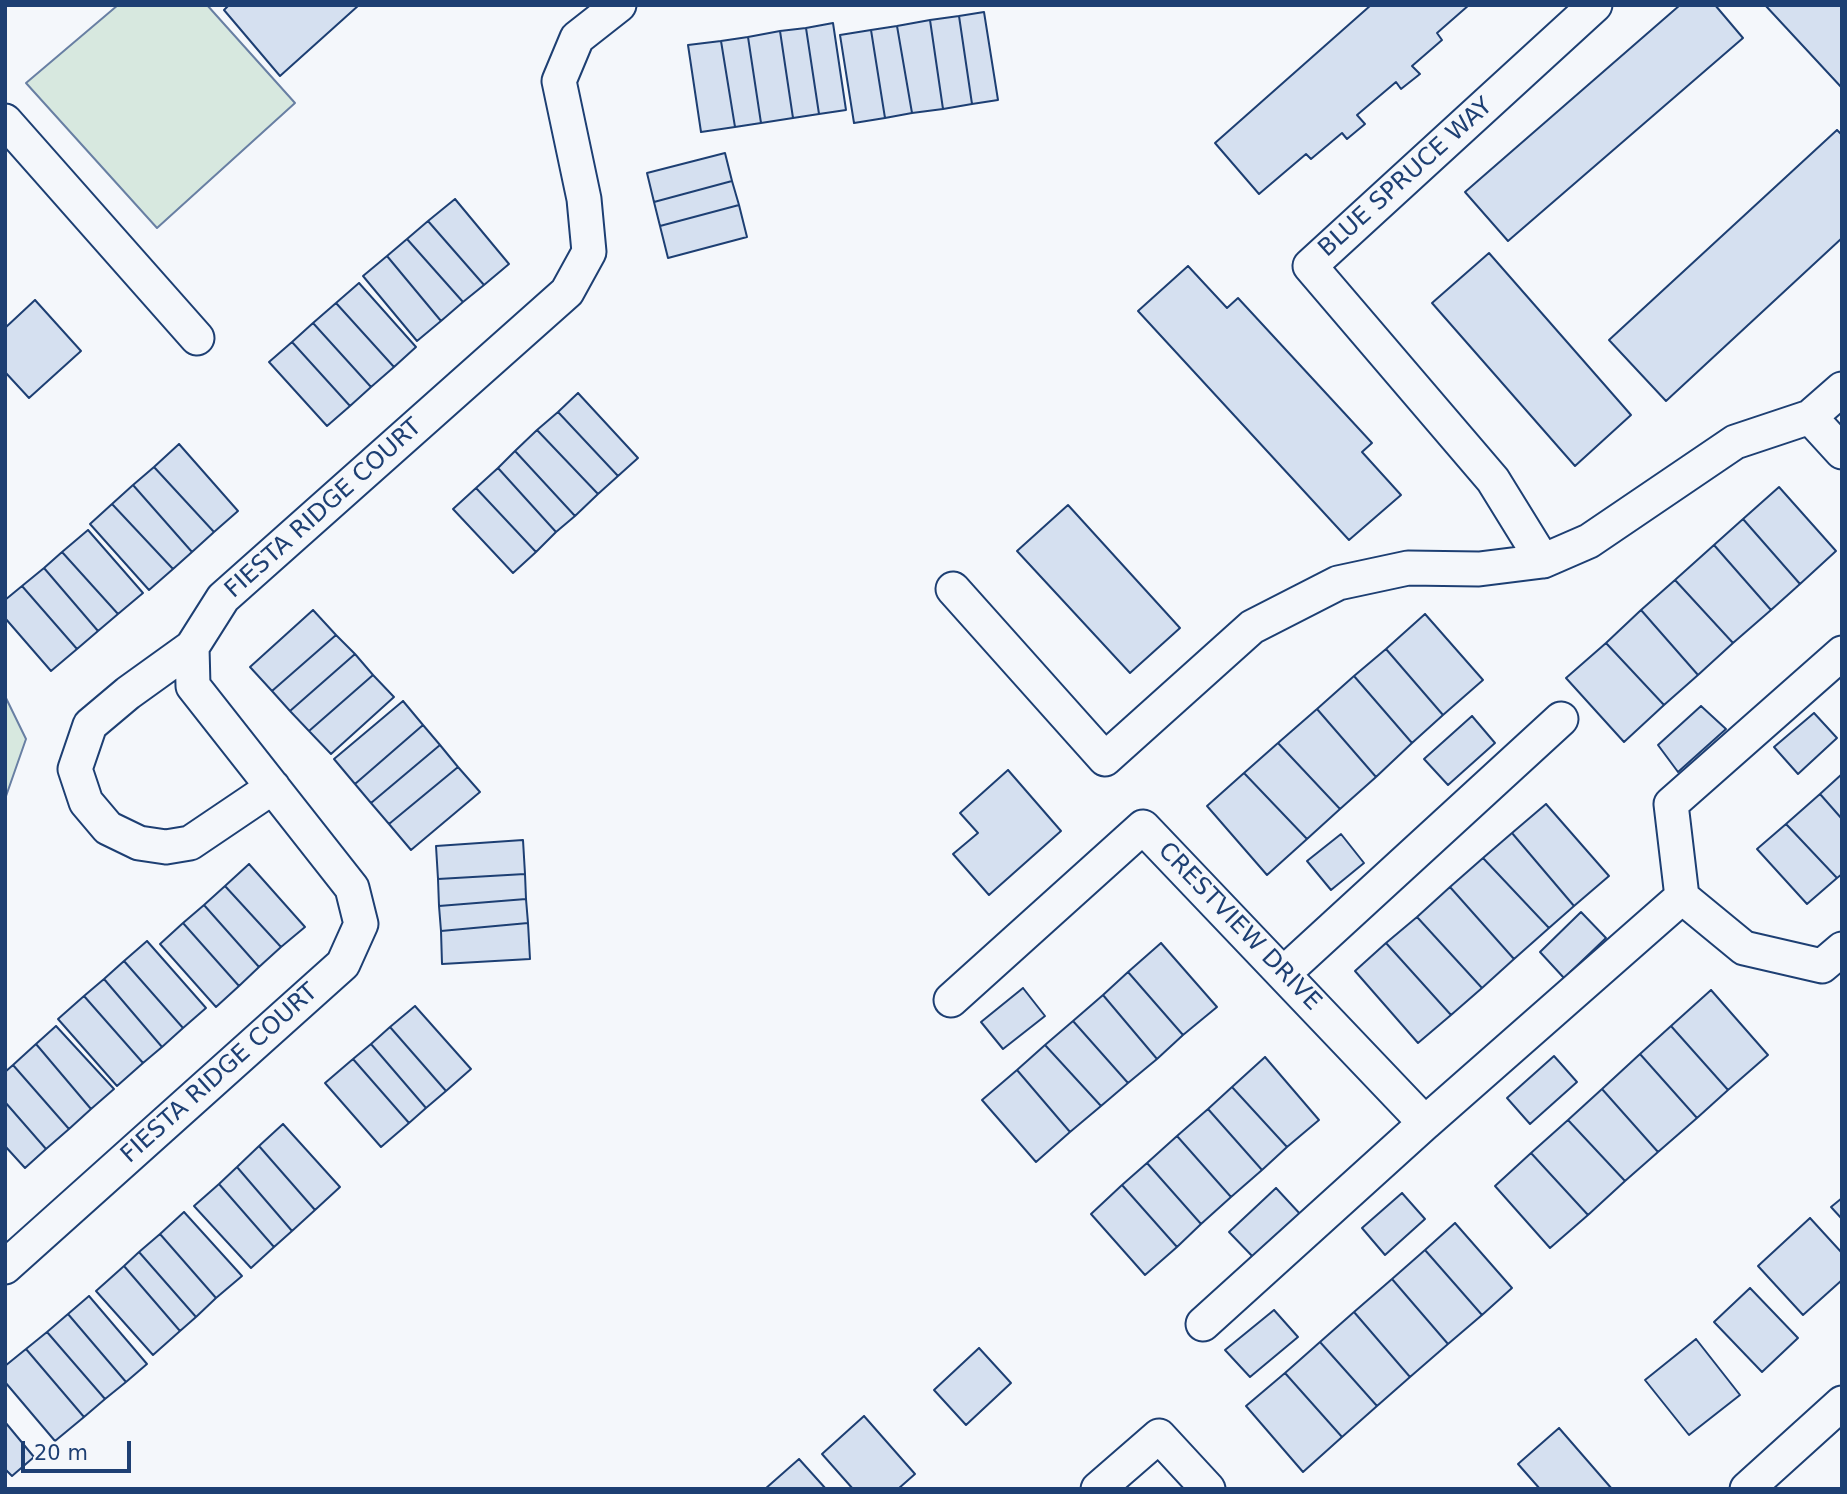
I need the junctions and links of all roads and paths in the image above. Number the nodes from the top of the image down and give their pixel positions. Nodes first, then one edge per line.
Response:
1 (619, 5) edge
2 (1595, 5) edge
3 (5, 121) edge
4 (197, 338) dead end
5 (1842, 389) edge
6 (1810, 416) junction
7 (1842, 452) edge
8 (1543, 561) junction
9 (953, 589) dead end
10 (192, 647) junction
11 (1842, 653) edge
12 (1561, 719) dead end
13 (273, 788) junction
14 (1682, 897) junction
15 (1842, 949) edge
16 (1283, 974) junction
17 (951, 1000) dead end
18 (1425, 1123) junction
19 (5, 1266) edge
20 (1203, 1324) dead end
21 (1842, 1403) edge
22 (1098, 1489) edge
23 (1208, 1489) edge
24 (1747, 1489) edge

1 - 10 street, FIESTA RIDGE COURT
2 - 8 street, BLUE SPRUCE WAY
3 - 4 street
5 - 6 street
6 - 7 street
6 - 8 street
8 - 9 street
10 - 13 street, FIESTA RIDGE COURT
10 - 13 street
11 - 14 street
12 - 16 street
13 - 19 street, FIESTA RIDGE COURT
14 - 15 street
14 - 18 street
16 - 17 street, CRESTVIEW DRIVE
16 - 18 street, CRESTVIEW DRIVE
18 - 20 street
21 - 24 street
22 - 23 street

